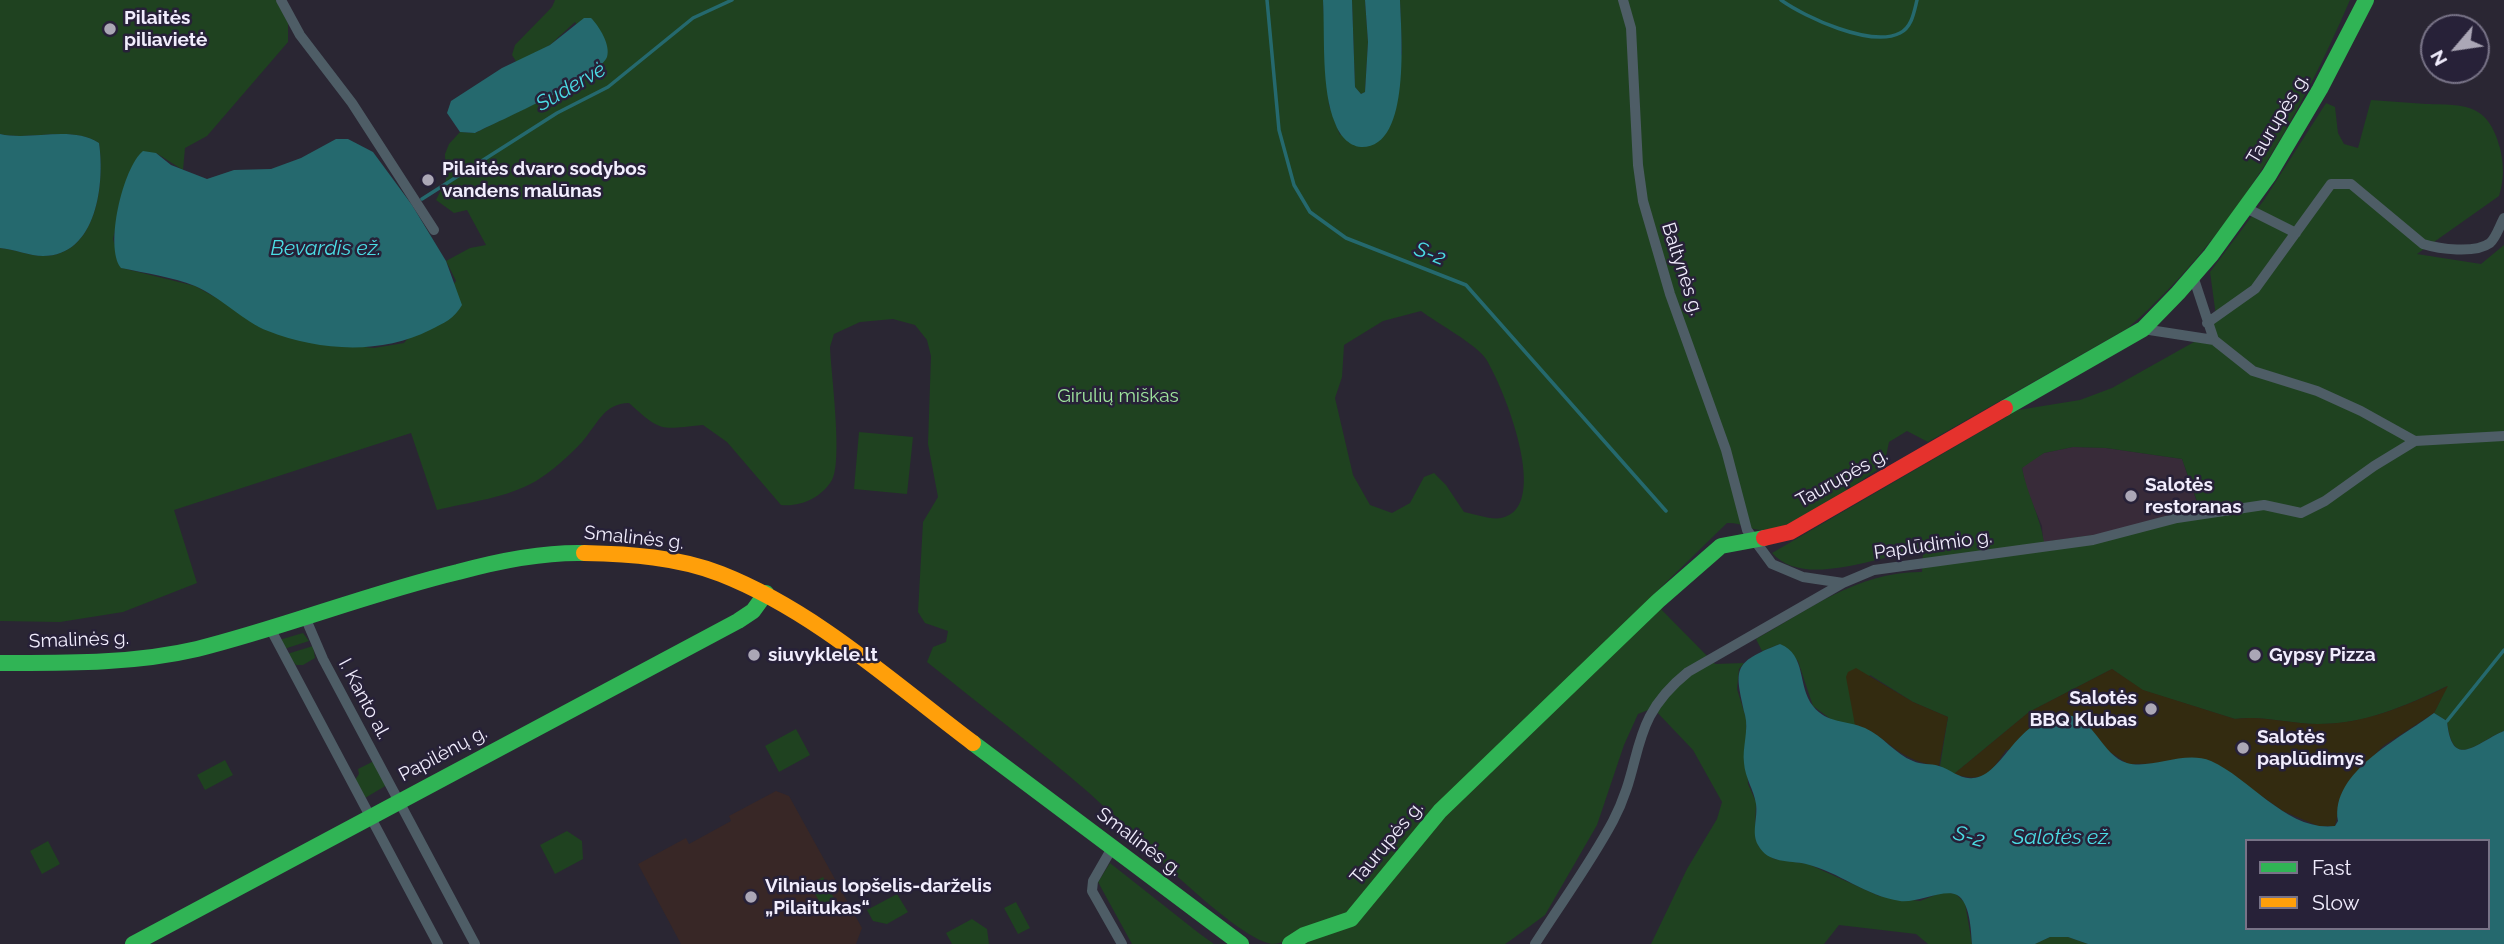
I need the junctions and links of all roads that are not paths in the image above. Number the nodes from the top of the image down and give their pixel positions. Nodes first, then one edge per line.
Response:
1 (281, 0) edge
2 (1623, 0) edge
3 (2366, 0) edge
4 (2248, 209) junction
5 (2504, 218) edge
6 (434, 230) dead end
7 (2296, 233) junction
8 (2193, 276) junction
9 (2207, 323) junction
10 (2143, 329) junction
11 (2214, 340) junction
12 (2504, 436) edge
13 (2415, 442) junction
14 (1753, 540) junction
15 (1843, 583) junction
16 (766, 593) junction
17 (304, 617) junction
18 (270, 628) junction
19 (0, 663) edge
20 (399, 801) junction
21 (371, 817) junction
22 (1112, 848) junction
23 (133, 944) edge
24 (438, 944) edge
25 (475, 944) edge
26 (1122, 944) edge
27 (1241, 944) edge
28 (1290, 944) edge
29 (1535, 944) edge

1 - 6 street
2 - 14 street, Baltynės g.
3 - 4 street, Taurupės g.
4 - 7 street
4 - 8 street, Taurupės g.
5 - 7 street
7 - 9 street
8 - 9 street
8 - 10 street, Taurupės g.
9 - 11 street
10 - 11 street
10 - 14 street, Taurupės g.
11 - 13 street
12 - 13 street
13 - 15 street, Paplūdimio g.
14 - 15 street
14 - 28 street, Taurupės g.
15 - 29 street, Paplūdimio g.
16 - 17 street, Smalinės g.
16 - 20 street, Papilėnų g.
16 - 22 street, Smalinės g.
17 - 18 street, Smalinės g.
17 - 20 street, I. Kanto al.
18 - 19 street, Smalinės g.
18 - 21 street
20 - 21 street, Papilėnų g.
20 - 25 street, I. Kanto al.
21 - 23 street, Papilėnų g.
21 - 24 street
22 - 26 street
22 - 27 street, Smalinės g.

